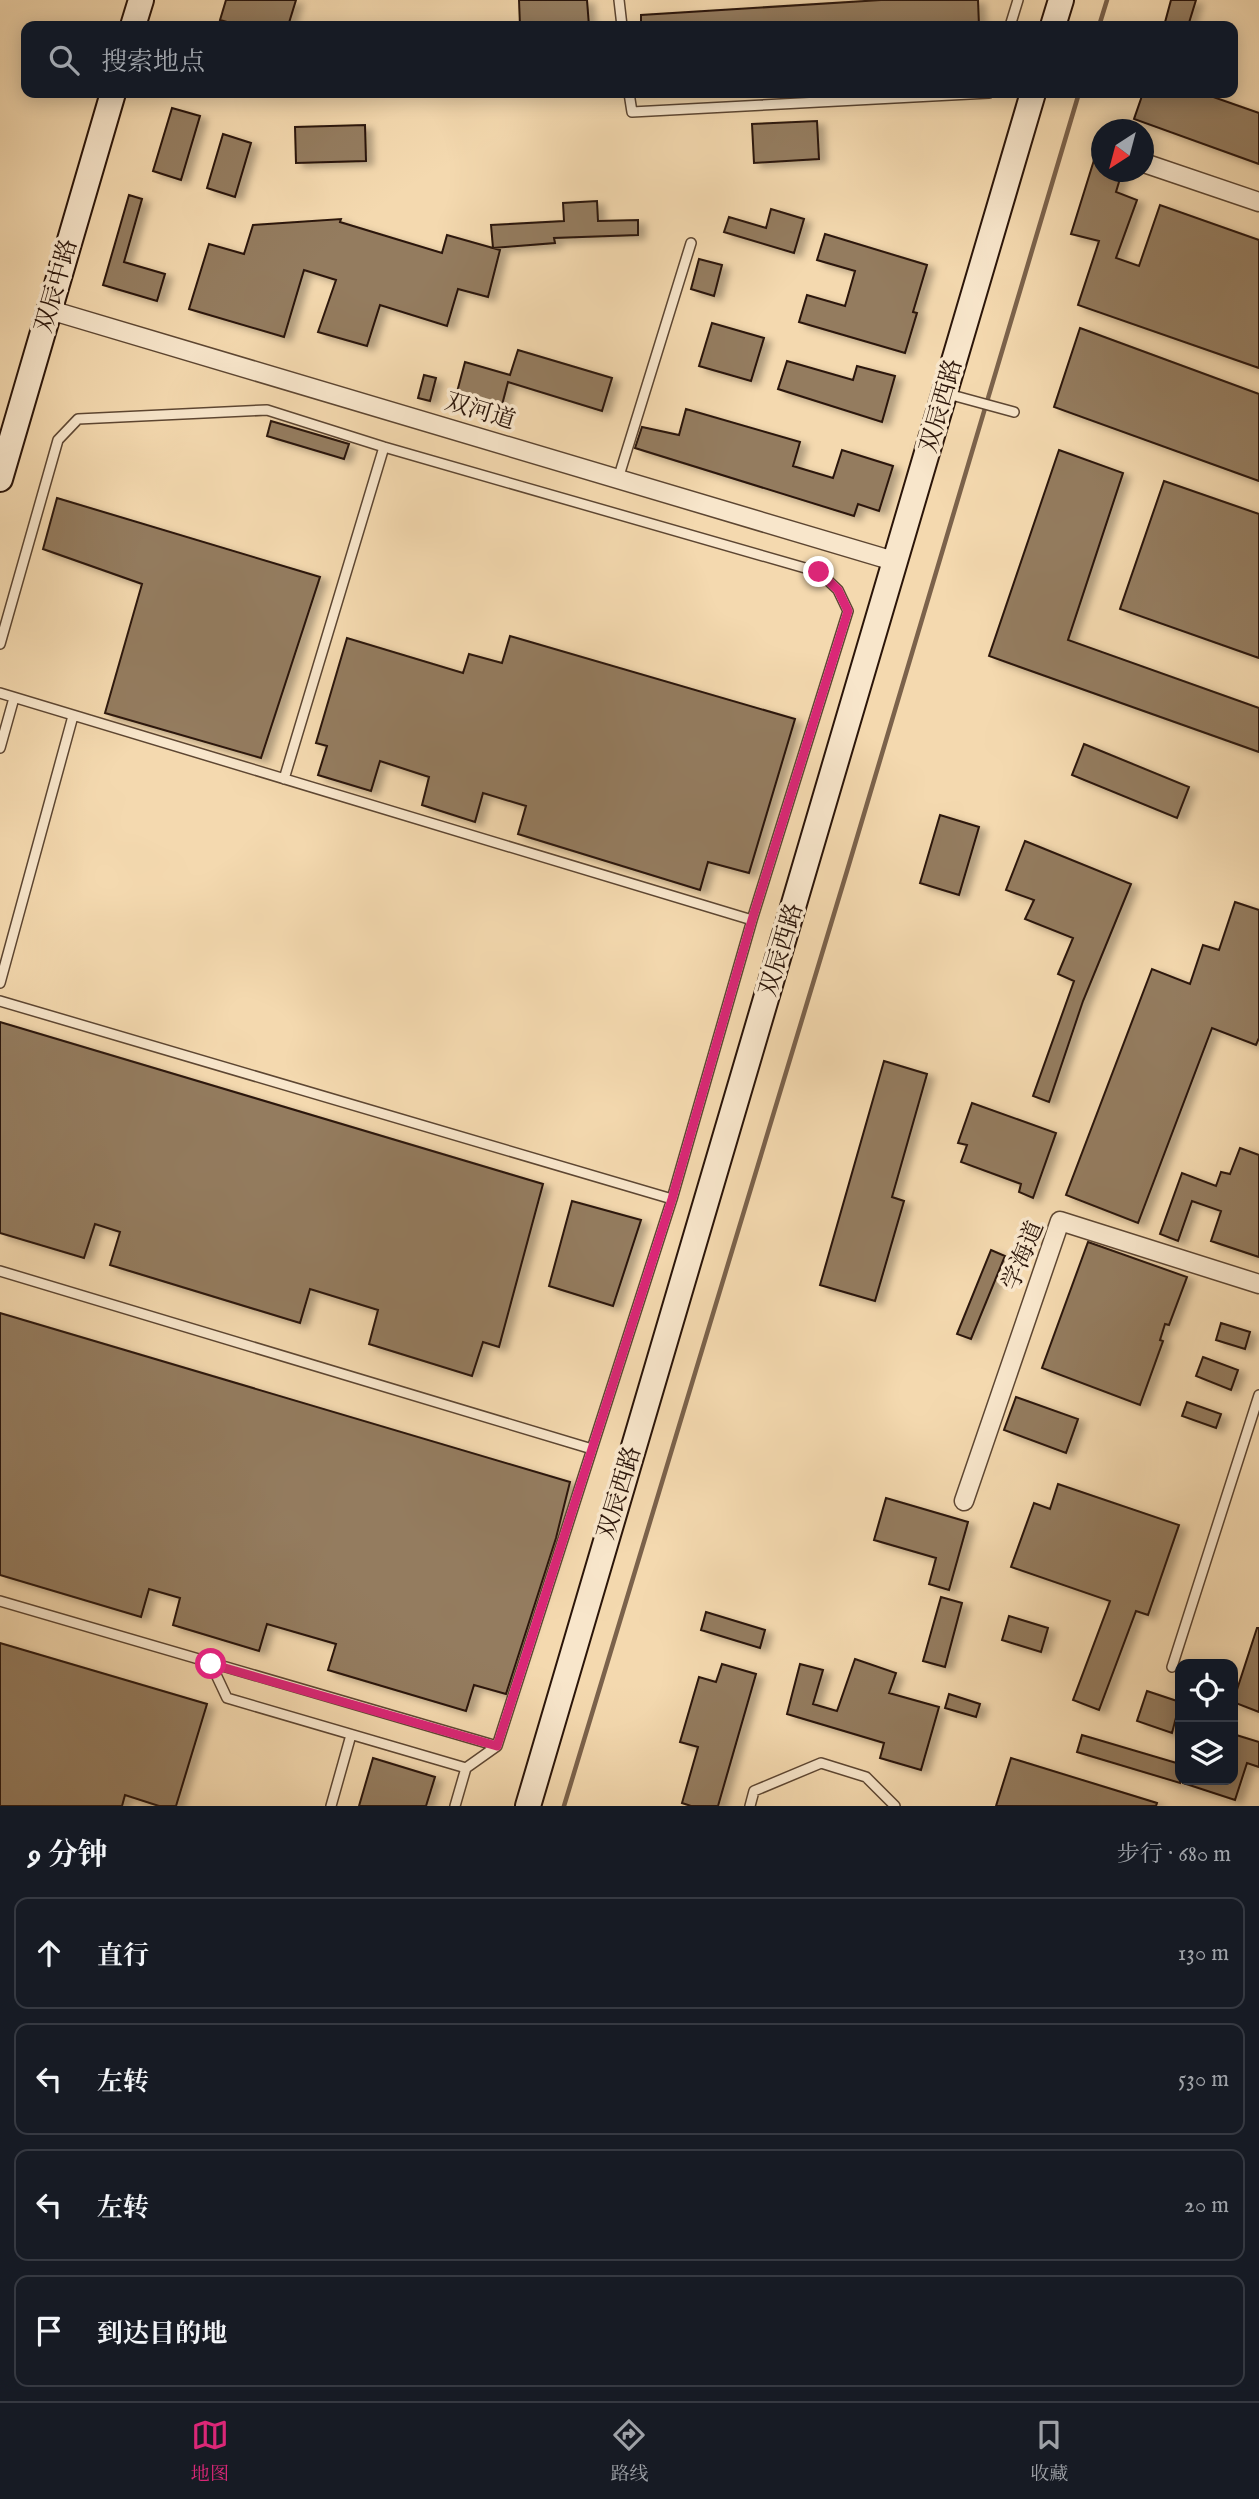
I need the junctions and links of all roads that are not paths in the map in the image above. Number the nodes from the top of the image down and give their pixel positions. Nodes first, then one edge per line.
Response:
1 (141, 0) edge
2 (619, 0) edge
3 (1018, 0) edge
4 (1060, 0) edge
5 (135, 21) edge
6 (621, 21) edge
7 (1012, 21) edge
8 (1054, 21) edge
9 (112, 98) edge
10 (630, 98) edge
11 (895, 98) edge
12 (1033, 98) edge
13 (1154, 167) edge
14 (1259, 202) edge
15 (691, 243) dead end
16 (50, 310) junction
17 (946, 393) junction
18 (1014, 412) dead end
19 (384, 447) junction
20 (0, 479) edge
21 (618, 479) junction
22 (897, 562) junction
23 (0, 644) edge
24 (0, 694) edge
25 (14, 698) junction
26 (73, 716) junction
27 (0, 748) edge
28 (284, 779) junction
29 (752, 920) junction
30 (0, 983) edge
31 (0, 1001) edge
32 (672, 1199) junction
33 (0, 1271) edge
34 (1259, 1284) edge
35 (1259, 1395) edge
36 (592, 1448) junction
37 (964, 1501) dead end
38 (0, 1601) edge
39 (211, 1664) junction
40 (1171, 1667) dead end
41 (351, 1735) junction
42 (497, 1746) junction
43 (466, 1768) junction
44 (331, 1806) edge
45 (455, 1806) edge
46 (528, 1806) edge
47 (750, 1806) edge
48 (895, 1806) edge

1 - 5 main road
2 - 6 lane
3 - 7 lane
4 - 8 main road
9 - 16 main road, 双辰中路
10 - 11 lane
12 - 17 main road, 双辰西路
13 - 14 street
15 - 21 lane
16 - 20 main road, 双辰中路
16 - 21 street, 双河道
17 - 18 lane
17 - 22 main road, 双辰西路
19 - 23 lane
19 - 28 lane
19 - 29 lane
21 - 22 street, 双河道
22 - 46 main road, 双辰西路
24 - 25 lane
25 - 26 lane
25 - 27 lane
26 - 28 lane
26 - 30 lane
28 - 29 lane
29 - 32 lane
31 - 32 lane
32 - 36 lane
33 - 36 lane
34 - 37 street, 学海道
35 - 40 lane
36 - 42 lane
38 - 39 lane
39 - 41 lane
39 - 42 lane
41 - 43 lane
41 - 44 lane
42 - 43 lane
43 - 45 lane
47 - 48 lane

